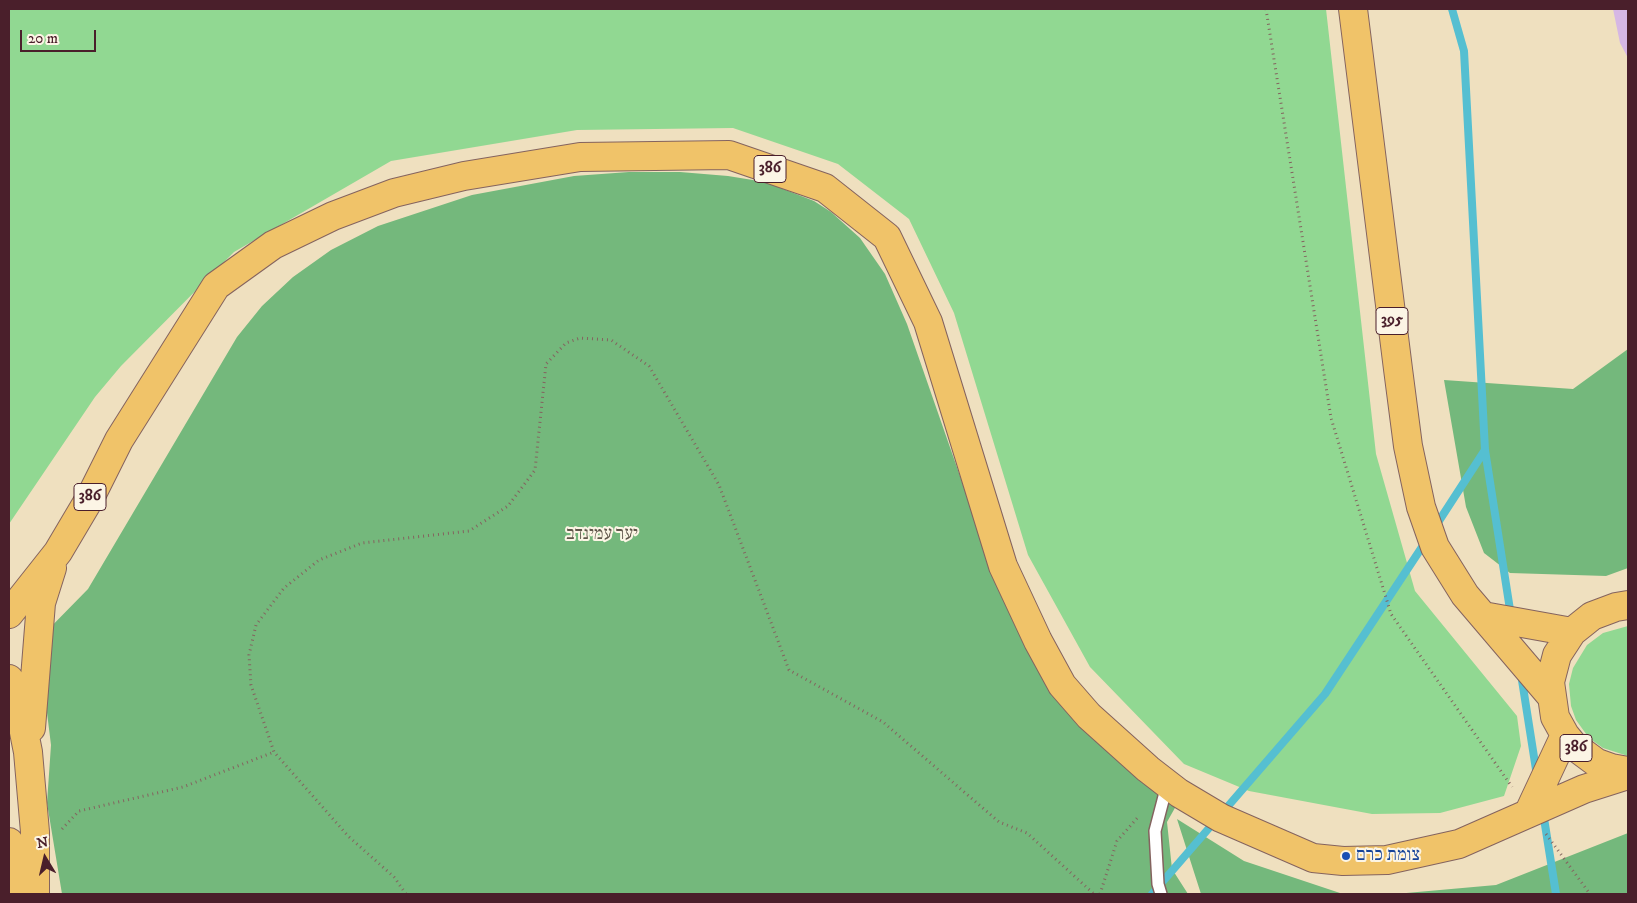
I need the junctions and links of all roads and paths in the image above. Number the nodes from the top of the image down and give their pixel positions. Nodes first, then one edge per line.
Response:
1 (1266, 9) edge
2 (1353, 9) edge
3 (58, 552) junction
4 (1628, 605) edge
5 (9, 614) edge
6 (1483, 616) junction
7 (1572, 632) junction
8 (9, 679) edge
9 (1550, 696) junction
10 (1565, 735) junction
11 (28, 752) junction
12 (274, 752) junction
13 (1628, 773) edge
14 (1168, 784) junction
15 (1529, 812) junction
16 (35, 832) junction
17 (9, 842) edge
18 (15, 894) edge
19 (35, 894) edge
20 (406, 894) edge
21 (1094, 894) edge
22 (1100, 894) edge
23 (1161, 894) edge
24 (1590, 894) edge

1 - 15 path
2 - 6 main road, 395
3 - 5 main road, 386
3 - 11 main road
3 - 14 main road, 386
4 - 7 main road, 386
6 - 7 main road
6 - 9 main road, 395
7 - 9 main road, 386
8 - 11 main road
9 - 10 main road, 386
10 - 13 main road, 386
10 - 15 main road, 386
11 - 16 main road
12 - 16 path
12 - 20 path
12 - 21 path
13 - 15 main road, 386
14 - 15 main road, 386
14 - 22 path
14 - 23 lane
15 - 24 path
16 - 19 main road
17 - 18 main road

